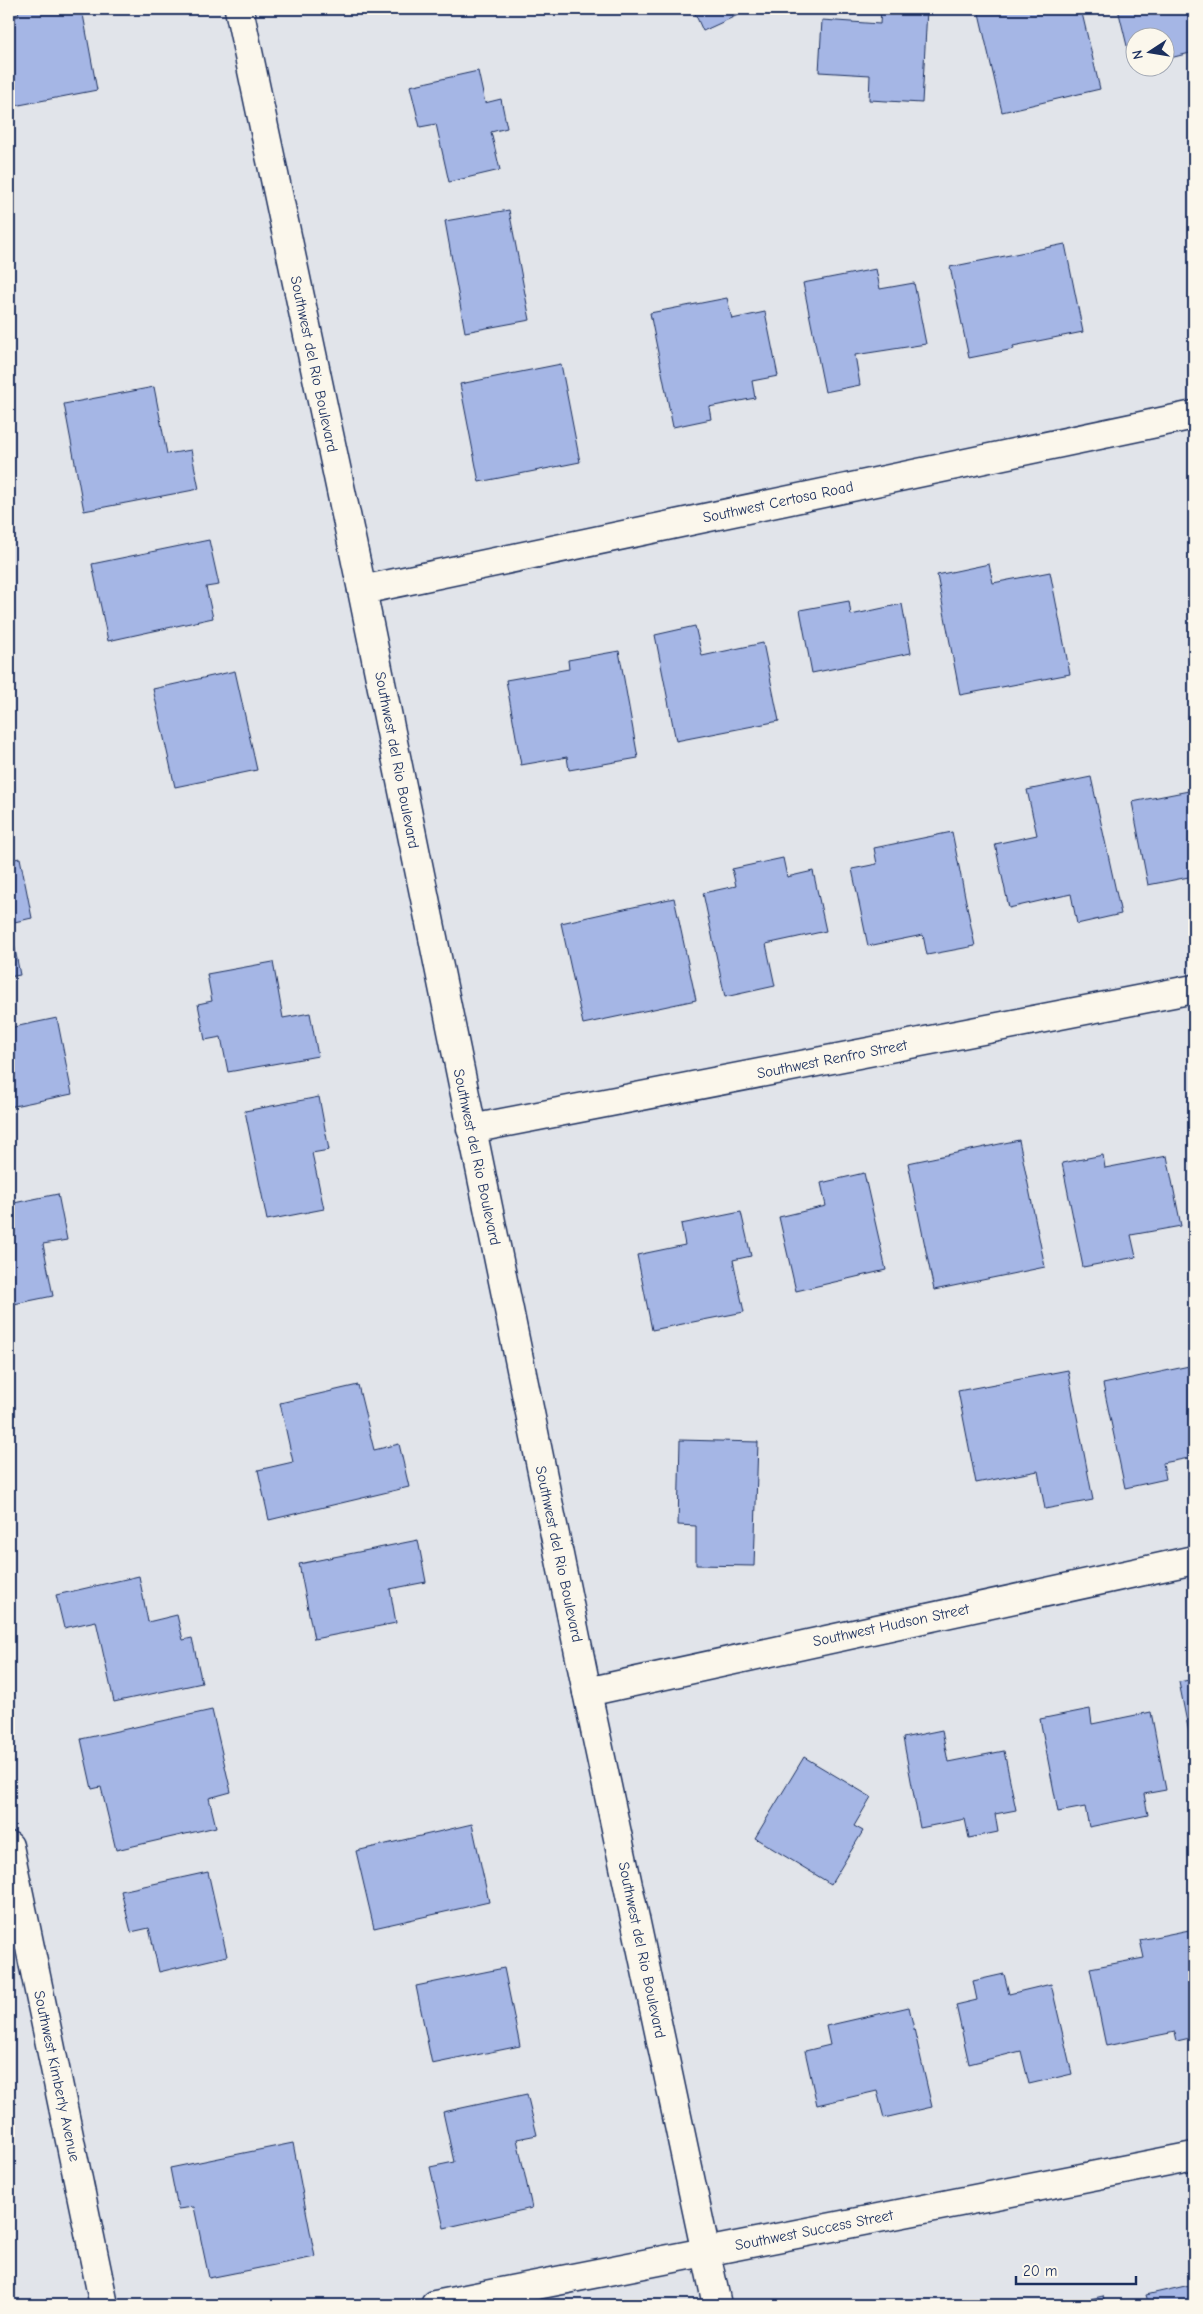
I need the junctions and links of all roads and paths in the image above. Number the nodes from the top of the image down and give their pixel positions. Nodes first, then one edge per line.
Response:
1 (239, 9) edge
2 (1194, 415) edge
3 (362, 590) junction
4 (1194, 989) edge
5 (471, 1129) junction
6 (1194, 1560) edge
7 (587, 1692) junction
8 (9, 1846) edge
9 (1194, 2156) edge
10 (706, 2251) junction
11 (104, 2305) edge
12 (435, 2305) edge
13 (717, 2305) edge

1 - 3 street, Southwest del Rio Boulevard
2 - 3 street, Southwest Certosa Road
3 - 5 street, Southwest del Rio Boulevard
4 - 5 street, Southwest Renfro Street
5 - 7 street, Southwest del Rio Boulevard
6 - 7 street, Southwest Hudson Street
7 - 10 street, Southwest del Rio Boulevard
8 - 11 street, Southwest Kimberly Avenue
9 - 10 street, Southwest Success Street
10 - 12 street, Southwest Success Street
10 - 13 street, Southwest del Rio Boulevard

